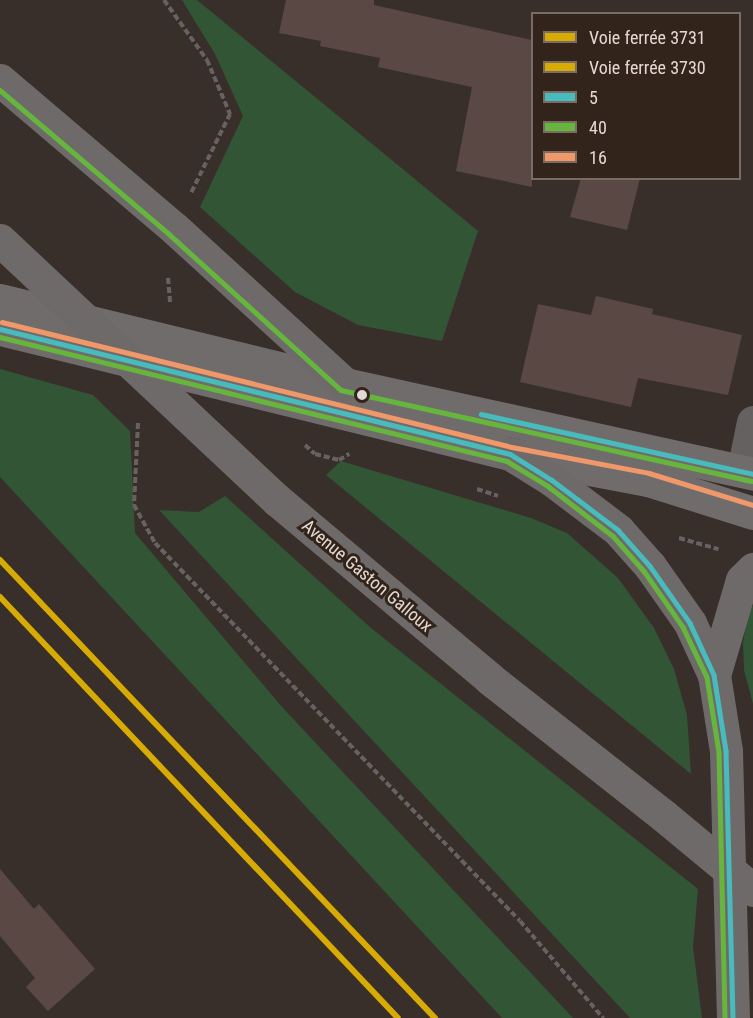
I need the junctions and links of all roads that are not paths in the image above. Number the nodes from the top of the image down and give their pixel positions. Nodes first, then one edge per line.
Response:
1 (0, 80) edge
2 (0, 240) edge
3 (0, 300) edge
4 (0, 329) edge
5 (157, 352) junction
6 (345, 384) junction
7 (753, 422) edge
8 (510, 454) junction
9 (748, 473) edge
10 (753, 513) edge
11 (753, 569) edge
12 (714, 675) junction
13 (739, 756) edge
14 (753, 890) edge
15 (733, 1018) edge

1 - 6 main road
2 - 14 main road, Avenue Gaston Galloux, bridge
3 - 5 main road
4 - 5 main road
5 - 6 main road
5 - 8 main road
6 - 9 main road
7 - 9 street
8 - 10 main road
8 - 12 main road
11 - 12 main road
12 - 13 main road
13 - 15 main road

